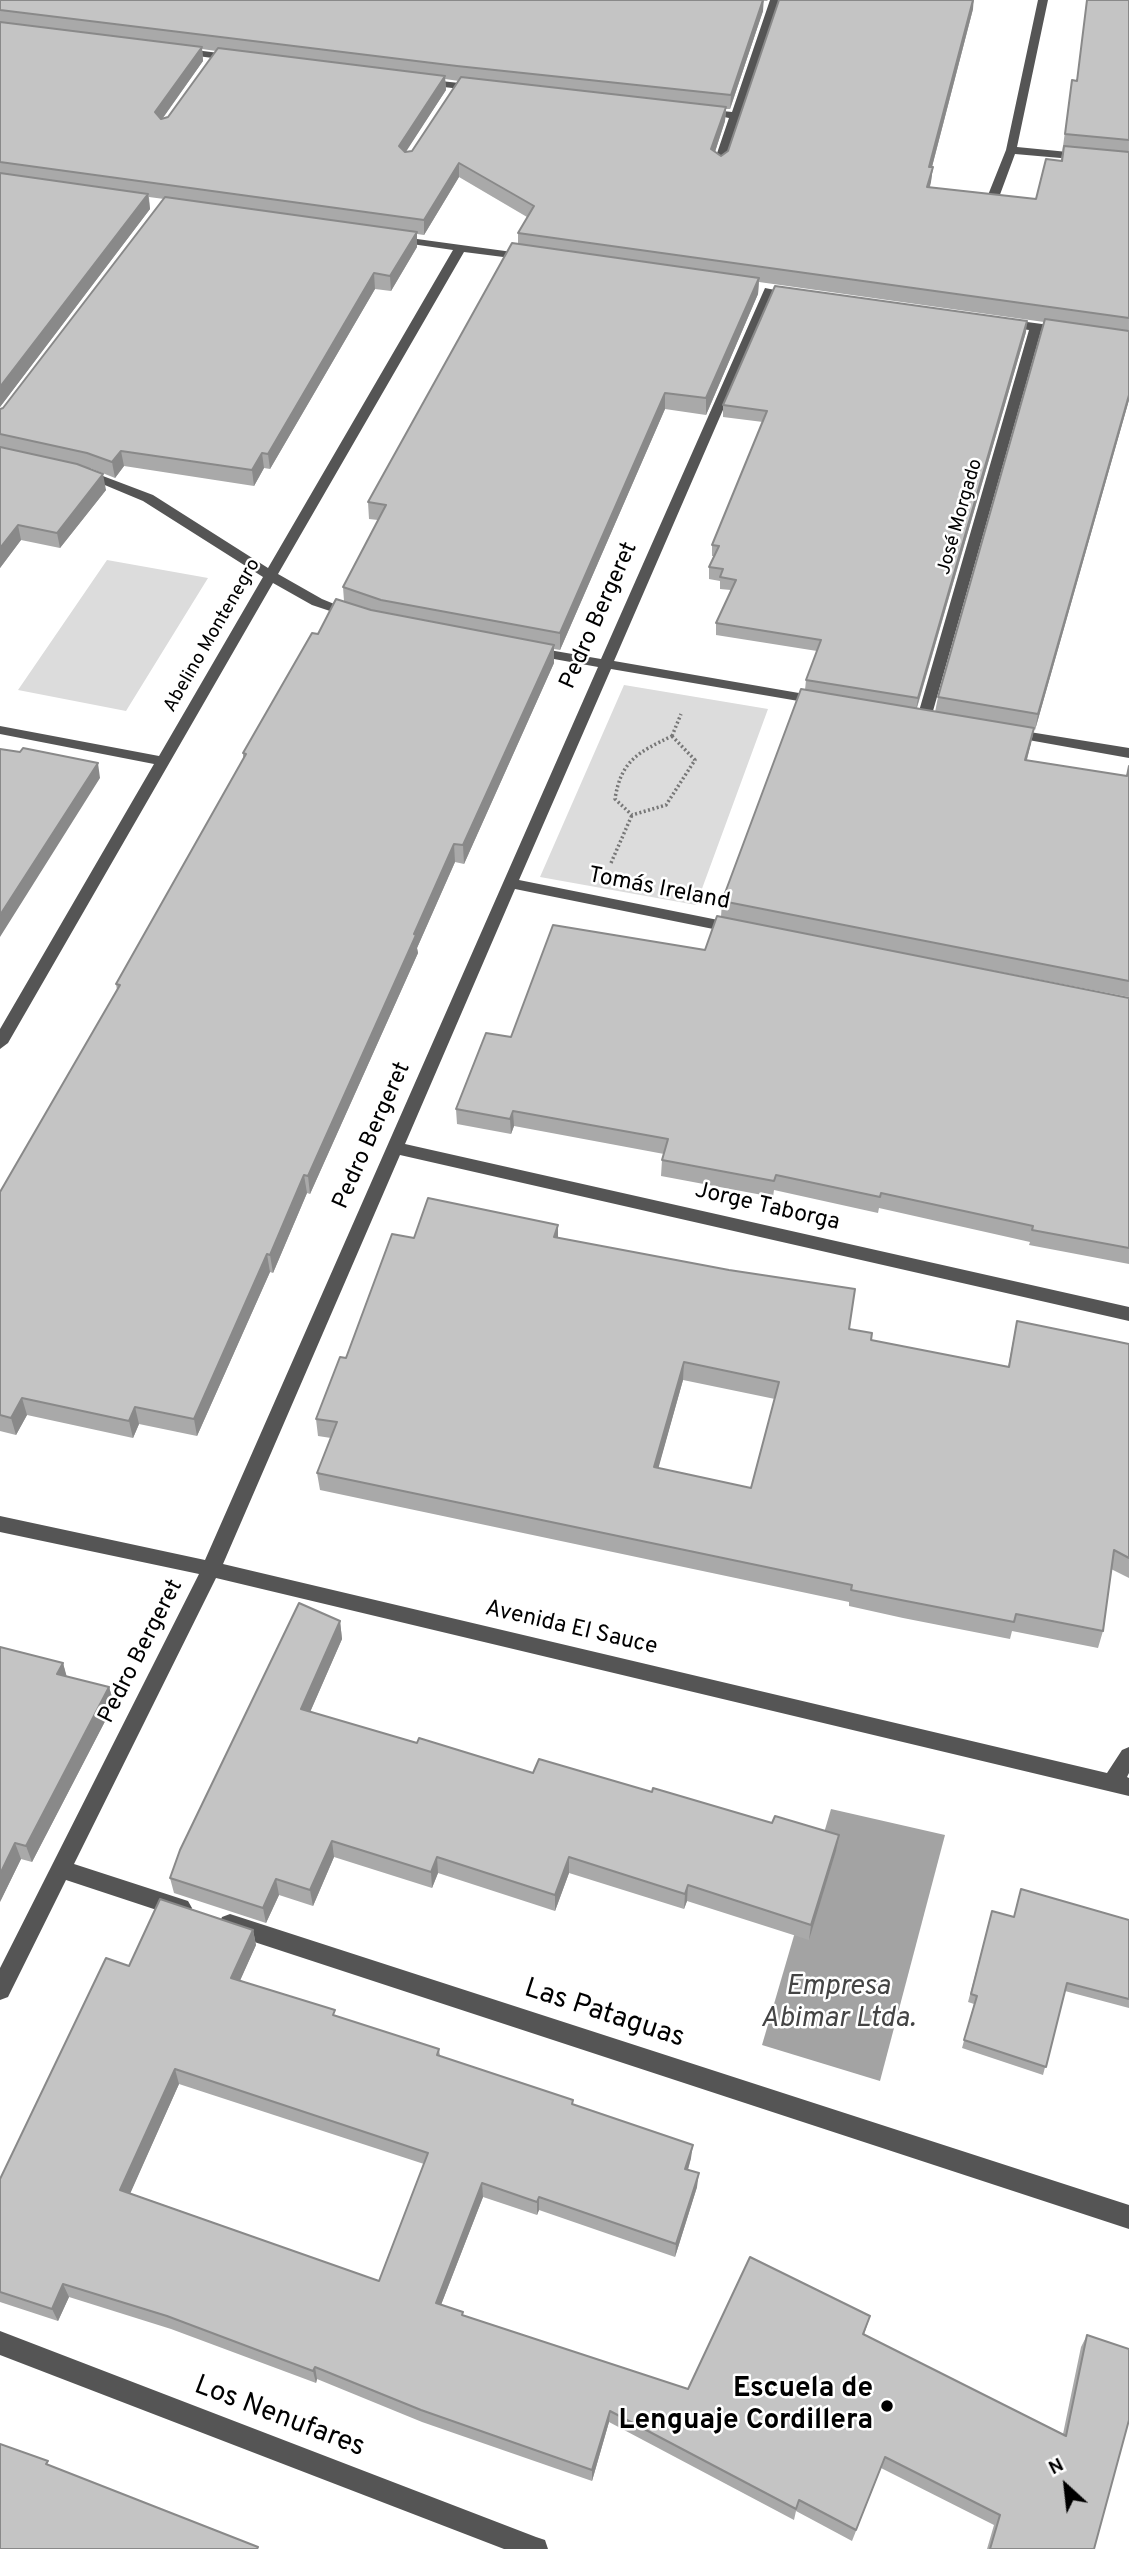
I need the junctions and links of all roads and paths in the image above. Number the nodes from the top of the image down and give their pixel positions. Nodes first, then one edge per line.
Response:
1 (1043, 0) edge
2 (774, 4) edge
3 (759, 6) edge
4 (162, 49) edge
5 (216, 55) junction
6 (243, 59) edge
7 (208, 66) edge
8 (403, 79) edge
9 (457, 86) junction
10 (497, 90) edge
11 (450, 97) edge
12 (696, 111) edge
13 (735, 116) junction
14 (1011, 150) junction
15 (1129, 161) edge
16 (719, 165) edge
17 (992, 201) edge
18 (379, 237) edge
19 (460, 248) junction
20 (541, 259) edge
21 (769, 290) edge
22 (996, 322) edge
23 (1036, 327) junction
24 (1076, 332) edge
25 (72, 471) edge
26 (270, 575) junction
27 (366, 619) edge
28 (511, 647) edge
29 (606, 665) junction
30 (830, 702) edge
31 (924, 718) edge
32 (0, 730) edge
33 (992, 730) edge
34 (1129, 753) edge
35 (163, 761) junction
36 (632, 815) junction
37 (510, 883) junction
38 (594, 900) junction
39 (759, 933) edge
40 (0, 1043) edge
41 (395, 1148) junction
42 (1129, 1314) edge
43 (0, 1524) edge
44 (211, 1569) junction
45 (1129, 1756) edge
46 (1120, 1785) edge
47 (61, 1869) junction
48 (0, 1990) edge
49 (1129, 2217) edge
50 (0, 2343) edge
51 (536, 2549) edge

1 - 14 street
2 - 3 street
2 - 13 street
4 - 5 street
5 - 6 street
5 - 7 street
8 - 9 street
9 - 10 street
9 - 11 street
12 - 13 street
13 - 16 street
14 - 15 street
14 - 17 street
18 - 19 street
19 - 20 street
19 - 26 street, Abelino Montenegro
21 - 29 street, Pedro Bergeret
22 - 23 street
23 - 24 street
23 - 31 street, José Morgado
25 - 26 street
26 - 27 street
26 - 35 street, Abelino Montenegro
28 - 29 street
29 - 30 street
29 - 37 street, Pedro Bergeret
32 - 35 street
33 - 34 street
35 - 40 street, Abelino Montenegro
36 - 36 path
36 - 38 path
37 - 38 street, Tomás Ireland
37 - 41 street, Pedro Bergeret
38 - 39 street, Tomás Ireland
41 - 42 street, Jorge Taborga
41 - 44 street, Pedro Bergeret
43 - 44 street, Avenida El Sauce
44 - 46 street, Avenida El Sauce
44 - 47 street, Pedro Bergeret
45 - 46 street
47 - 48 street, Pedro Bergeret
47 - 49 street, Las Pataguas
50 - 51 street, Los Nenufares

